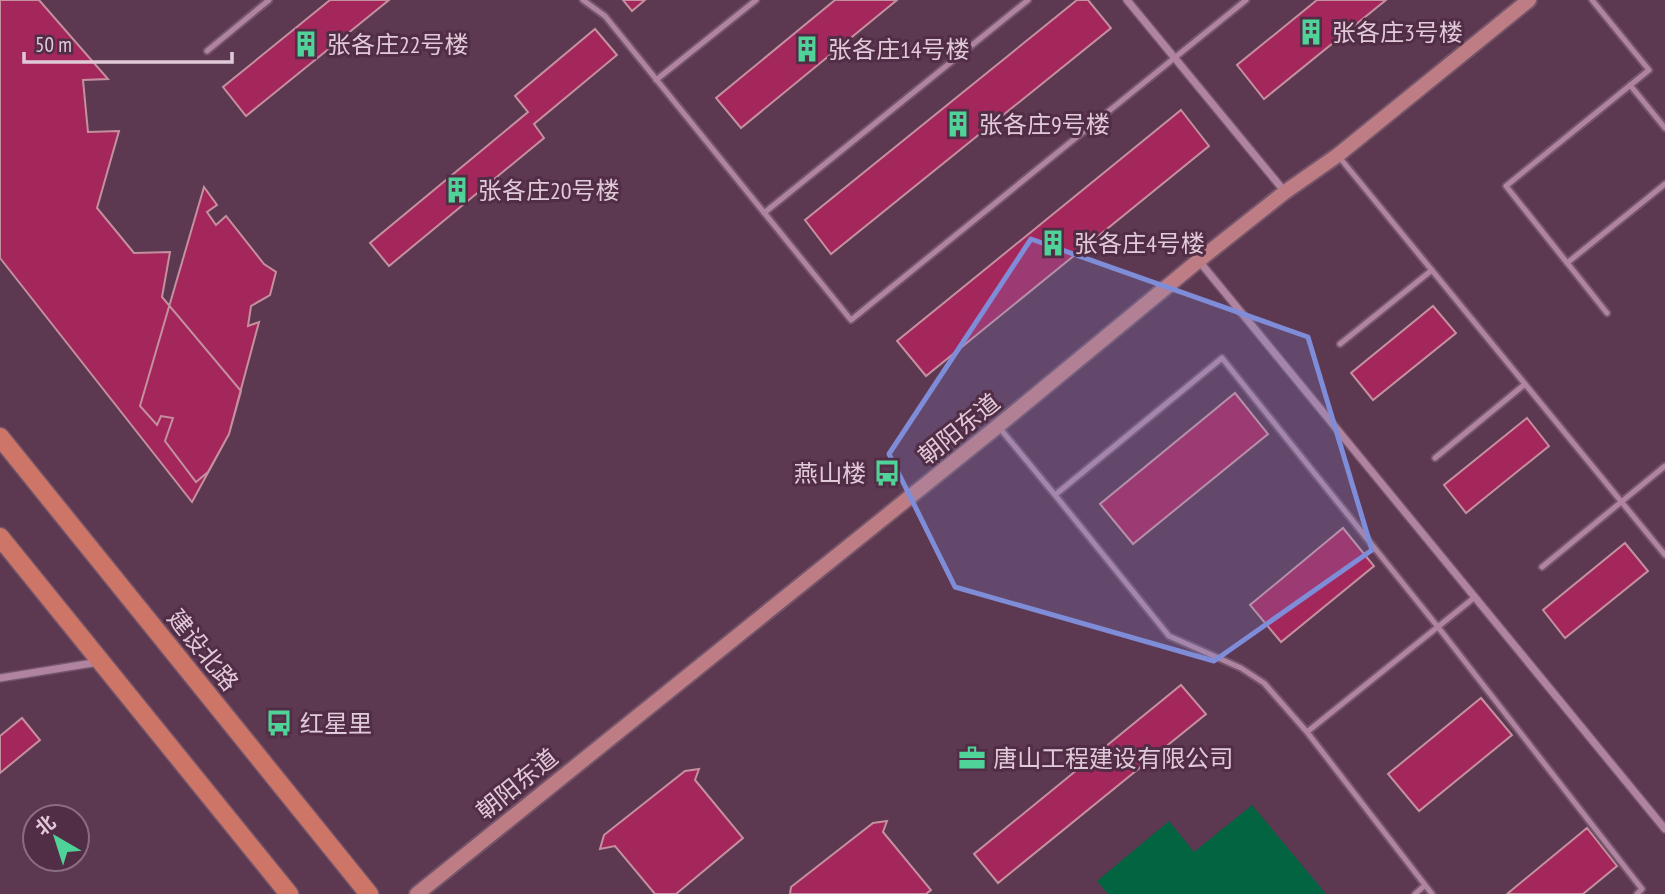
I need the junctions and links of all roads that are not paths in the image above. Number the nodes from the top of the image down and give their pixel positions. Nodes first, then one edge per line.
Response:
1 (269, 0) edge
2 (583, 0) edge
3 (756, 0) edge
4 (1028, 0) edge
5 (1127, 0) edge
6 (1246, 0) edge
7 (1529, 0) edge
8 (1592, 0) edge
9 (206, 51) dead end
10 (1174, 58) junction
11 (656, 80) junction
12 (1630, 85) junction
13 (1665, 128) edge
14 (1338, 155) junction
15 (1665, 184) edge
16 (1284, 192) junction
17 (764, 213) junction
18 (1198, 261) junction
19 (1567, 263) junction
20 (1432, 270) junction
21 (1607, 313) dead end
22 (1340, 344) dead end
23 (1525, 384) junction
24 (999, 426) junction
25 (0, 437) edge
26 (1435, 458) dead end
27 (1665, 466) edge
28 (1055, 495) junction
29 (1621, 502) junction
30 (0, 537) edge
31 (1665, 555) edge
32 (1542, 567) dead end
33 (1475, 597) junction
34 (1438, 627) junction
35 (102, 662) junction
36 (0, 678) edge
37 (1307, 732) junction
38 (1665, 829) edge
39 (1424, 886) junction
40 (289, 894) edge
41 (369, 894) edge
42 (417, 894) edge
43 (1415, 894) edge
44 (1432, 894) edge
45 (1637, 894) edge

1 - 9 lane
2 - 11 lane
3 - 11 lane
4 - 17 lane
5 - 10 street
6 - 10 lane
7 - 14 main road, 朝阳东道
8 - 12 lane
10 - 16 street
10 - 17 lane
11 - 17 lane
12 - 13 lane
12 - 19 lane
14 - 16 main road, 朝阳东道
14 - 20 lane
15 - 19 lane
16 - 18 main road, 朝阳东道
18 - 24 main road, 朝阳东道
18 - 33 street
19 - 21 lane
20 - 22 lane
20 - 23 lane
23 - 26 lane
23 - 29 lane
24 - 28 lane
24 - 42 main road, 朝阳东道
25 - 41 main road, 建设北路
27 - 29 lane
28 - 34 lane
28 - 37 lane
29 - 31 lane
29 - 32 lane
30 - 35 main road
33 - 34 lane
33 - 38 street
34 - 37 lane
34 - 45 lane
35 - 36 street
35 - 40 main road
37 - 39 lane
39 - 43 lane
39 - 44 lane

